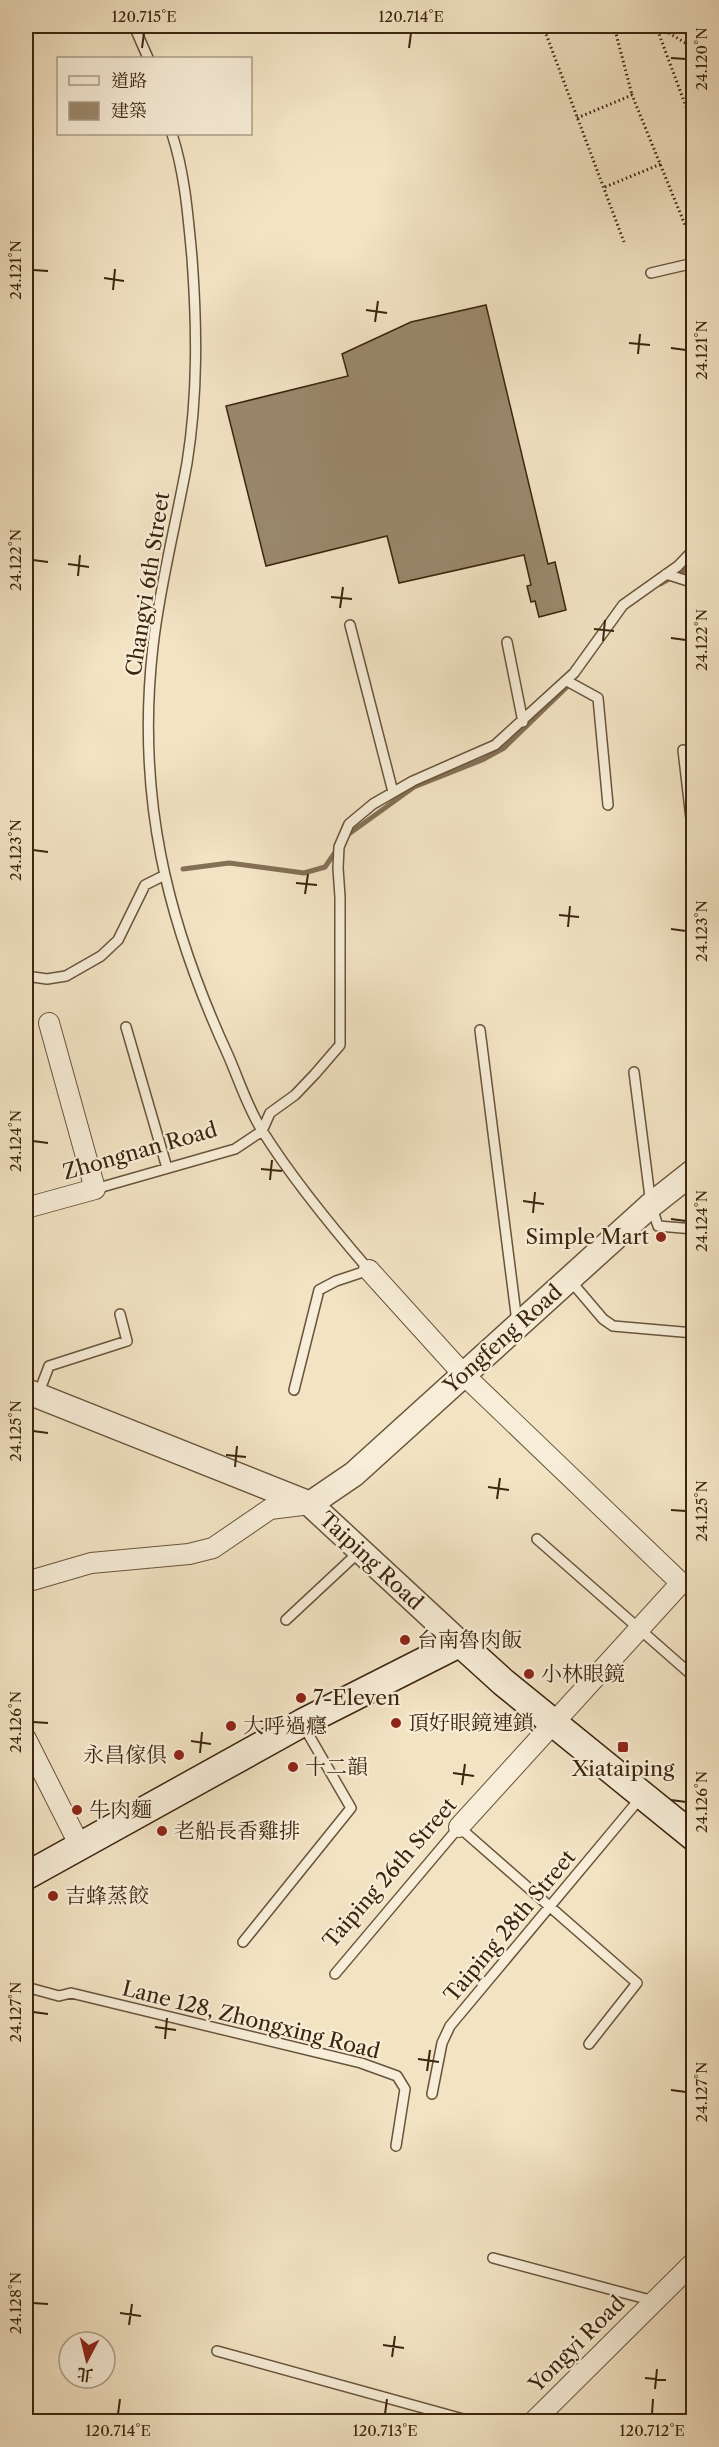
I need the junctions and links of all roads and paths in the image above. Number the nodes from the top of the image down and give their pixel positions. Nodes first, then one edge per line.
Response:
1 (134, 26) edge
2 (543, 26) edge
3 (614, 26) edge
4 (656, 26) edge
5 (693, 48) edge
6 (148, 57) edge
7 (632, 94) junction
8 (577, 118) junction
9 (693, 128) edge
10 (172, 135) edge
11 (661, 164) junction
12 (605, 187) junction
13 (685, 225) dead end
14 (624, 242) dead end
15 (693, 263) edge
16 (651, 273) dead end
17 (693, 549) edge
18 (666, 574) junction
19 (690, 583) edge
20 (350, 625) dead end
21 (507, 642) dead end
22 (567, 681) junction
23 (523, 722) junction
24 (683, 750) dead end
25 (393, 792) junction
26 (608, 805) dead end
27 (693, 844) edge
28 (163, 876) junction
29 (26, 976) edge
30 (49, 1023) dead end
31 (126, 1026) dead end
32 (480, 1030) dead end
33 (634, 1072) dead end
34 (262, 1131) junction
35 (167, 1168) junction
36 (693, 1171) edge
37 (95, 1189) junction
38 (651, 1205) junction
39 (26, 1208) edge
40 (693, 1229) edge
41 (369, 1270) junction
42 (569, 1279) junction
43 (120, 1314) dead end
44 (517, 1327) junction
45 (693, 1333) edge
46 (464, 1375) junction
47 (294, 1390) dead end
48 (32, 1393) edge
49 (310, 1504) junction
50 (537, 1539) dead end
51 (360, 1551) junction
52 (26, 1582) edge
53 (687, 1589) edge
54 (286, 1620) dead end
55 (639, 1630) junction
56 (460, 1642) junction
57 (693, 1677) edge
58 (553, 1721) junction
59 (302, 1723) junction
60 (26, 1739) edge
61 (643, 1794) junction
62 (459, 1827) junction
63 (693, 1837) edge
64 (80, 1846) junction
65 (26, 1876) edge
66 (551, 1905) junction
67 (243, 1942) dead end
68 (335, 1974) dead end
69 (26, 1987) edge
70 (589, 2044) dead end
71 (432, 2094) dead end
72 (396, 2146) dead end
73 (493, 2258) dead end
74 (693, 2262) edge
75 (654, 2301) junction
76 (217, 2351) dead end
77 (541, 2420) edge
78 (474, 2421) edge

1 - 6 lane
2 - 8 path
3 - 7 path
4 - 5 path
4 - 9 path
7 - 8 path
7 - 11 path
8 - 12 path
10 - 28 lane, Changyi 6th Street
11 - 12 path
11 - 13 path
12 - 14 path
15 - 16 lane
17 - 18 lane, Zhongnan Road
18 - 19 lane
18 - 22 lane, Zhongnan Road
20 - 25 lane
21 - 23 lane
22 - 23 lane, Zhongnan Road
22 - 26 lane
23 - 25 lane, Zhongnan Road
24 - 27 lane
25 - 34 lane, Zhongnan Road
28 - 29 lane
28 - 34 lane, Changyi 6th Street
30 - 37 street
31 - 35 lane
32 - 44 lane
33 - 38 lane
34 - 35 lane, Zhongnan Road
34 - 41 lane, Changyi 6th Street
35 - 37 lane, Zhongnan Road
36 - 38 street, Yongfeng Road
37 - 39 street, Zhongnan Road
38 - 40 lane
38 - 42 street, Yongfeng Road
41 - 46 street
41 - 47 lane
42 - 44 street, Yongfeng Road
42 - 45 lane
43 - 48 lane
44 - 46 street, Yongfeng Road
46 - 49 street, Yongfeng Road
46 - 53 street
48 - 49 street, Taiping Road
49 - 51 street, Taiping Road
49 - 52 street
50 - 55 lane
51 - 54 lane
51 - 56 street, Taiping Road
53 - 55 street, Taiping 26th Street
55 - 57 lane
55 - 58 street, Taiping 26th Street
56 - 58 main road, Taiping Road
56 - 59 main road
58 - 61 main road, Taiping Road
58 - 62 street, Taiping 26th Street
59 - 64 main road
59 - 67 lane
60 - 64 street
61 - 63 main road, Taiping Road
61 - 66 lane, Taiping 28th Street
62 - 66 lane
62 - 68 lane, Taiping 26th Street
64 - 65 main road
66 - 70 lane
66 - 71 lane, Taiping 28th Street
69 - 72 lane, Lane 128, Zhongxing Road
73 - 75 lane, Yongyi Road
74 - 75 street, Yongyi Road
75 - 77 street, Yongyi Road
76 - 78 lane

